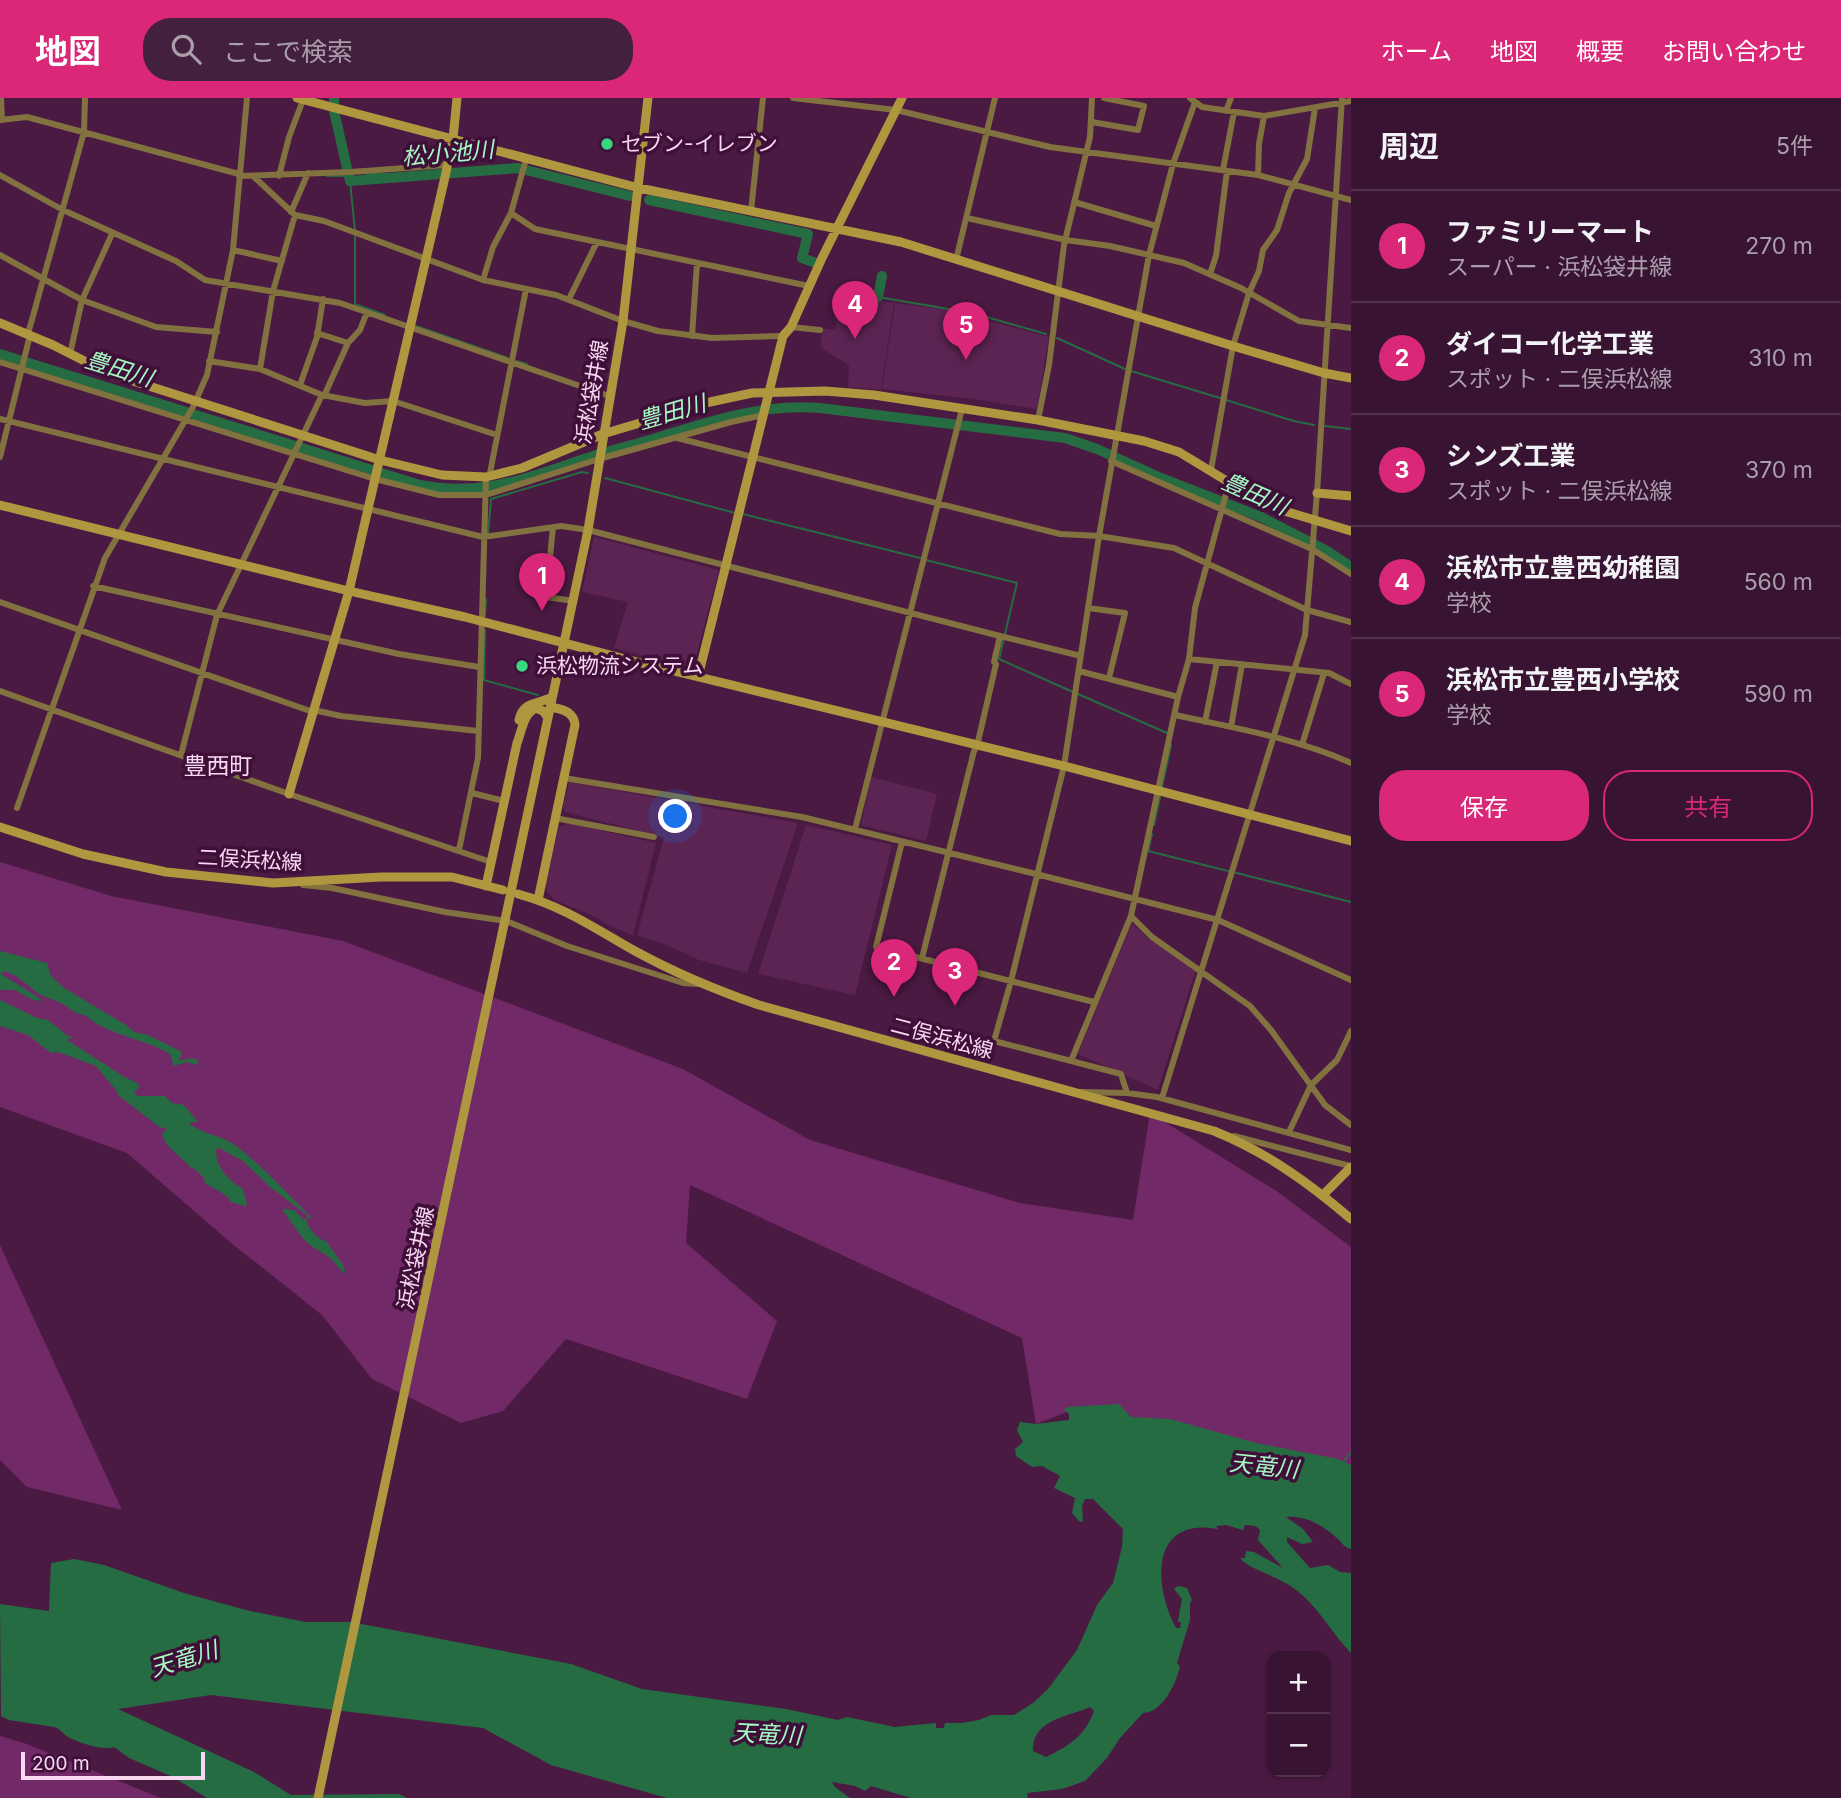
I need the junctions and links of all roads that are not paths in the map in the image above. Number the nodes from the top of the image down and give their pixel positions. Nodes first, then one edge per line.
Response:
1 (1, 98) edge
2 (85, 98) edge
3 (247, 98) edge
4 (457, 98) edge
5 (648, 98) edge
6 (763, 98) edge
7 (793, 98) edge
8 (902, 98) edge
9 (995, 98) edge
10 (1092, 98) edge
11 (1104, 98) edge
12 (1231, 98) edge
13 (300, 99) edge
14 (1193, 100) edge
15 (1342, 100) edge
16 (1351, 102) edge
17 (1315, 108) junction
18 (896, 110) junction
19 (1230, 111) junction
20 (1264, 116) junction
21 (1, 120) edge
22 (1092, 122) junction
23 (989, 131) junction
24 (84, 132) junction
25 (453, 139) junction
26 (1085, 153) junction
27 (1173, 164) junction
28 (524, 165) junction
29 (447, 166) junction
30 (1225, 171) junction
31 (308, 173) junction
32 (0, 175) edge
33 (239, 175) junction
34 (1258, 175) junction
35 (253, 176) junction
36 (279, 176) junction
37 (1292, 184) junction
38 (639, 188) junction
39 (1335, 195) junction
40 (1351, 200) edge
41 (1074, 202) junction
42 (63, 210) junction
43 (751, 211) junction
44 (293, 213) junction
45 (511, 213) junction
46 (968, 218) junction
47 (1156, 226) junction
48 (838, 229) junction
49 (112, 234) junction
50 (1066, 240) junction
51 (597, 242) junction
52 (233, 250) junction
53 (632, 250) junction
54 (1149, 255) junction
55 (0, 256) edge
56 (426, 259) junction
57 (956, 260) junction
58 (282, 261) junction
59 (697, 263) junction
60 (1210, 274) junction
61 (42, 279) junction
62 (483, 280) junction
63 (226, 284) junction
64 (809, 286) junction
65 (526, 289) junction
66 (273, 291) junction
67 (1060, 292) junction
68 (1249, 293) junction
69 (323, 299) junction
70 (569, 299) junction
71 (82, 300) junction
72 (367, 312) junction
73 (1138, 317) junction
74 (622, 321) junction
75 (0, 323) edge
76 (411, 325) junction
77 (1327, 326) junction
78 (791, 327) junction
79 (1351, 328) edge
80 (820, 330) dead end
81 (217, 332) junction
82 (317, 333) junction
83 (29, 334) junction
84 (692, 336) junction
85 (783, 336) junction
86 (348, 343) junction
87 (1233, 346) junction
88 (69, 354) junction
89 (209, 361) junction
90 (0, 362) edge
91 (512, 363) junction
92 (22, 369) junction
93 (260, 369) junction
94 (1324, 373) junction
95 (1351, 378) edge
96 (300, 385) junction
97 (771, 391) junction
98 (323, 395) junction
99 (610, 396) junction
100 (393, 401) junction
101 (194, 405) junction
102 (962, 409) junction
103 (764, 414) junction
104 (186, 418) junction
105 (0, 419) edge
106 (1038, 420) junction
107 (8, 421) junction
108 (603, 434) junction
109 (497, 435) junction
110 (1116, 435) junction
111 (300, 438) junction
112 (675, 438) junction
113 (293, 453) junction
114 (0, 457) edge
115 (753, 457) junction
116 (163, 459) junction
117 (599, 459) junction
118 (1111, 461) junction
119 (379, 463) junction
120 (1211, 470) junction
121 (376, 478) junction
122 (486, 480) junction
123 (1229, 483) junction
124 (277, 487) junction
125 (1317, 493) junction
126 (486, 495) junction
127 (1351, 496) edge
128 (938, 504) junction
129 (0, 505) edge
130 (1222, 509) junction
131 (368, 510) junction
132 (1314, 521) junction
133 (553, 527) junction
134 (588, 530) junction
135 (1351, 531) edge
136 (120, 534) junction
137 (1099, 536) junction
138 (486, 537) junction
139 (1312, 548) junction
140 (241, 565) junction
141 (1206, 565) junction
142 (726, 566) junction
143 (1351, 574) edge
144 (93, 586) junction
145 (349, 591) junction
146 (574, 601) junction
147 (0, 602) edge
148 (1088, 608) junction
149 (1307, 610) junction
150 (910, 613) junction
151 (217, 615) junction
152 (482, 622) junction
153 (1351, 622) edge
154 (79, 629) junction
155 (1003, 637) junction
156 (335, 639) junction
157 (565, 642) junction
158 (1081, 656) junction
159 (1189, 659) junction
160 (1217, 662) junction
161 (1242, 664) junction
162 (479, 667) junction
163 (1295, 670) junction
164 (1079, 671) junction
165 (201, 673) junction
166 (1324, 673) junction
167 (698, 677) junction
168 (1109, 678) junction
169 (1351, 684) edge
170 (0, 691) edge
171 (553, 693) junction
172 (1178, 697) junction
173 (555, 708) junction
174 (51, 709) junction
175 (313, 712) junction
176 (1175, 715) junction
177 (881, 721) junction
178 (548, 722) junction
179 (1205, 722) junction
180 (1231, 727) junction
181 (478, 731) junction
182 (1274, 737) junction
183 (517, 743) junction
184 (1302, 745) junction
185 (977, 746) junction
186 (181, 755) junction
187 (1351, 763) edge
188 (1064, 766) junction
189 (564, 778) junction
190 (1158, 792) junction
191 (472, 793) junction
192 (289, 794) junction
193 (504, 802) junction
194 (17, 808) dead end
195 (1250, 815) junction
196 (555, 818) junction
197 (0, 827) edge
198 (855, 829) junction
199 (654, 837) dead end
200 (1351, 841) edge
201 (902, 842) junction
202 (459, 850) junction
203 (948, 853) junction
204 (491, 862) junction
205 (1037, 874) junction
206 (273, 883) junction
207 (486, 886) junction
208 (503, 890) dead end
209 (518, 894) dead end
210 (538, 900) junction
211 (1135, 900) junction
212 (1131, 916) junction
213 (1217, 920) junction
214 (506, 921) junction
215 (922, 958) junction
216 (1202, 970) junction
217 (1351, 979) edge
218 (1011, 981) junction
219 (703, 984) junction
220 (1094, 1003) junction
221 (1351, 1031) edge
222 (1071, 1061) junction
223 (1311, 1085) junction
224 (1073, 1093) junction
225 (1128, 1093) junction
226 (1162, 1098) junction
227 (1351, 1125) edge
228 (1214, 1132) junction
229 (1289, 1132) junction
230 (1351, 1150) edge
231 (1351, 1166) edge
232 (1323, 1195) junction
233 (1351, 1219) edge
234 (318, 1798) edge

1 - 21 street
2 - 24 street
3 - 33 street
4 - 25 street
5 - 38 street, 浜松袋井線
6 - 43 street
7 - 18 street
8 - 18 street
9 - 23 street
10 - 22 street
11 - 22 street
12 - 19 street
13 - 25 street
13 - 36 street
14 - 19 street
14 - 27 street
15 - 16 street
15 - 17 street
15 - 39 street
17 - 20 street
17 - 37 street
18 - 23 street
18 - 48 street
19 - 20 street
19 - 30 street
20 - 34 street
21 - 24 street
22 - 26 street
23 - 26 street
23 - 46 street
24 - 33 street
24 - 42 street
25 - 28 street
25 - 29 street
26 - 27 street
26 - 41 street
27 - 30 street
27 - 47 street
28 - 38 street
28 - 45 street
29 - 31 street
29 - 56 street
30 - 34 street
30 - 60 street
31 - 36 street
31 - 44 street
32 - 42 street
33 - 35 street
33 - 52 street
34 - 37 street
35 - 36 street
35 - 44 street
37 - 39 street
37 - 68 street
38 - 43 street
38 - 53 street, 浜松袋井線
39 - 40 street
39 - 77 street
41 - 47 street
41 - 50 street
42 - 49 street
42 - 61 street
43 - 48 street
44 - 56 street
44 - 58 street
45 - 51 street
45 - 62 street
46 - 50 street
46 - 57 street
47 - 54 street
48 - 57 street
48 - 64 street
49 - 63 street
49 - 71 street
50 - 54 street
50 - 67 street
51 - 53 street
51 - 70 street
52 - 58 street
52 - 63 street
53 - 59 street
53 - 74 street, 浜松袋井線
54 - 60 street
54 - 73 street
55 - 61 street
56 - 62 street
56 - 76 street
57 - 67 street
58 - 66 street
59 - 64 street
59 - 84 street
60 - 68 street
61 - 71 street
61 - 83 street
62 - 65 street
63 - 66 street
63 - 81 street
64 - 78 street
65 - 70 street
65 - 91 street
66 - 69 street
66 - 93 street
67 - 73 street
67 - 106 street
68 - 77 street
68 - 87 street
69 - 72 street
69 - 82 street
70 - 74 street
71 - 81 street
71 - 88 street
72 - 76 street
72 - 86 street
73 - 87 street
73 - 110 street
74 - 84 street
74 - 99 street, 浜松袋井線
75 - 83 street
76 - 91 street
76 - 100 street
77 - 79 street
77 - 94 street
78 - 80 street
78 - 85 street
81 - 89 street
82 - 86 street
82 - 96 street
83 - 88 street
83 - 92 street
84 - 85 street
85 - 97 street
86 - 98 street
87 - 94 street
87 - 120 street
88 - 101 street
89 - 93 street
89 - 101 street
90 - 92 street
91 - 99 street
91 - 109 street
92 - 104 street
92 - 107 street
93 - 96 street
94 - 95 street
94 - 125 street
96 - 98 street
97 - 102 street
97 - 103 street
97 - 108 street
98 - 100 street
98 - 111 street
99 - 108 street, 浜松袋井線
100 - 109 street
100 - 119 street
101 - 104 street
101 - 111 street
102 - 106 street
102 - 128 street
103 - 112 street
103 - 115 street
104 - 113 street
104 - 116 street
105 - 107 street
106 - 110 street
107 - 114 street
107 - 116 street
108 - 117 street, 浜松袋井線
108 - 122 street
109 - 122 street
110 - 118 street
110 - 120 street
111 - 113 street
111 - 119 street
112 - 115 street
112 - 117 street
113 - 121 street
113 - 124 street
115 - 128 street
115 - 142 street
116 - 124 street
116 - 136 street
117 - 126 street
117 - 134 street, 浜松袋井線
118 - 130 street
118 - 137 street
119 - 121 street
119 - 122 street
120 - 123 street
121 - 126 street
121 - 131 street
122 - 126 street
123 - 130 street
123 - 132 street
124 - 131 street
124 - 140 street
125 - 127 street
125 - 132 street
126 - 138 street
128 - 137 street
128 - 150 street
129 - 136 street
130 - 139 street
130 - 141 street
131 - 138 street
131 - 145 street
132 - 135 street
132 - 139 street
133 - 134 street
133 - 138 street
133 - 146 street
134 - 142 street
134 - 146 street, 浜松袋井線
136 - 140 street
136 - 144 street
137 - 141 street
137 - 148 street
138 - 152 street
139 - 143 street
139 - 149 street
140 - 145 street
140 - 151 street
141 - 149 street
141 - 159 street
142 - 150 street
142 - 167 street
144 - 151 street
144 - 154 street
145 - 152 street
145 - 156 street
146 - 157 street, 浜松袋井線
147 - 154 street
148 - 158 street
148 - 168 street
149 - 153 street
149 - 163 street
150 - 155 street
150 - 177 street
151 - 156 street
151 - 165 street
152 - 157 street
152 - 162 street
154 - 165 street
154 - 174 street
155 - 158 street
155 - 185 street
156 - 162 street
156 - 175 street
157 - 167 street
157 - 171 street, 浜松袋井線
158 - 164 street
159 - 160 street
159 - 172 street
160 - 161 street
160 - 179 street
161 - 163 street
161 - 180 street
162 - 181 street
163 - 166 street
163 - 182 street
164 - 168 street
164 - 188 street
165 - 175 street
165 - 186 street
166 - 169 street
166 - 184 street
167 - 177 street
168 - 172 street
170 - 174 street
171 - 173 street, 浜松袋井線
171 - 178 street, 浜松袋井線
171 - 183 street
172 - 176 street
173 - 178 street, 浜松袋井線
173 - 189 street
174 - 186 street
174 - 194 street
175 - 181 street
175 - 192 street
176 - 179 street
176 - 190 street
177 - 185 street
177 - 198 street
178 - 183 street
178 - 214 street, 浜松袋井線
179 - 180 street
180 - 182 street
181 - 191 street
182 - 184 street
182 - 195 street
183 - 193 street
184 - 187 street
185 - 188 street
185 - 203 street
186 - 192 street
188 - 190 street
188 - 205 street
189 - 196 street
189 - 198 street
190 - 195 street
190 - 211 street
191 - 193 street
191 - 202 street
192 - 202 street
193 - 204 street
195 - 200 street
195 - 213 street
196 - 199 street
196 - 210 street
197 - 206 street, 二俣浜松線
198 - 201 street
201 - 203 street
201 - 215 street
202 - 204 street
203 - 205 street
203 - 215 street
204 - 207 street
205 - 211 street
205 - 218 street
206 - 207 street, 二俣浜松線
206 - 214 street
207 - 208 street, 二俣浜松線
209 - 210 street, 二俣浜松線
210 - 219 street, 二俣浜松線
211 - 212 street
211 - 213 street
212 - 216 street
212 - 220 street
213 - 216 street
213 - 217 street
214 - 219 street
214 - 234 street, 浜松袋井線
215 - 218 street
216 - 223 street
216 - 226 street
218 - 220 street
218 - 222 street
219 - 224 street, 二俣浜松線
220 - 222 street
221 - 223 street
222 - 225 street
223 - 227 street
223 - 229 street
224 - 225 street
224 - 228 street, 二俣浜松線
225 - 226 street
226 - 229 street
228 - 231 street
228 - 232 street, 二俣浜松線
229 - 230 street
231 - 232 street
232 - 233 street, 二俣浜松線

